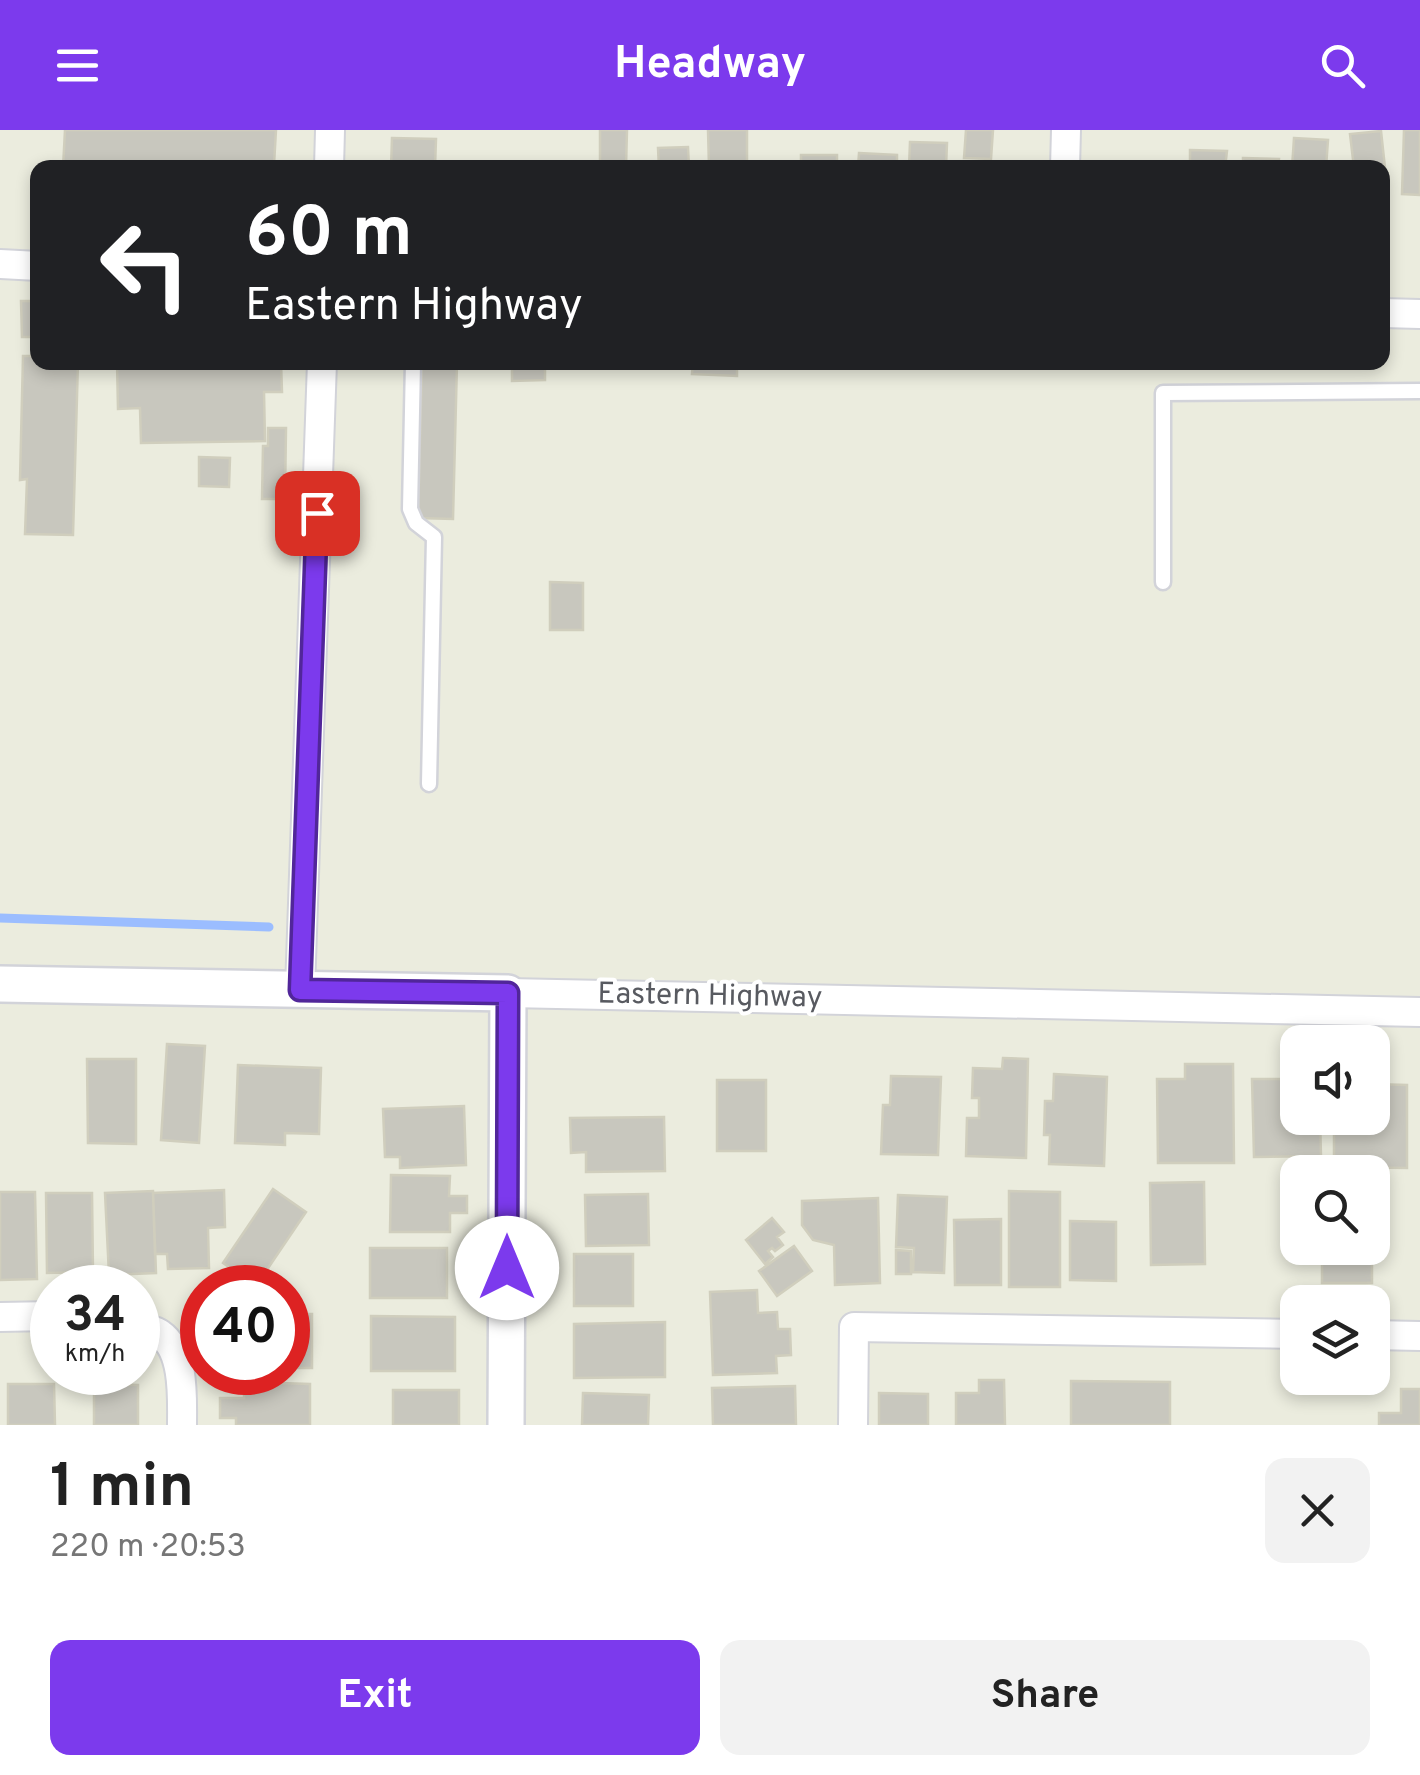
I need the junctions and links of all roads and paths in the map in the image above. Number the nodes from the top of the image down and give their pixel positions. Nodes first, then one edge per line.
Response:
1 (330, 130) edge
2 (1066, 130) edge
3 (329, 160) edge
4 (1065, 160) edge
5 (0, 264) edge
6 (30, 266) edge
7 (1390, 313) edge
8 (1420, 314) edge
9 (322, 370) edge
10 (412, 370) edge
11 (1420, 391) edge
12 (1164, 582) dead end
13 (428, 784) dead end
14 (0, 984) edge
15 (300, 990) junction
16 (508, 993) junction
17 (1420, 1012) edge
18 (30, 1317) edge
19 (0, 1318) edge
20 (160, 1334) edge
21 (1280, 1334) edge
22 (1390, 1335) edge
23 (1420, 1336) edge
24 (182, 1425) edge
25 (506, 1425) edge
26 (853, 1425) edge

1 - 3 street
2 - 4 street
5 - 6 street
7 - 8 street
9 - 15 street
10 - 13 lane
11 - 12 lane
14 - 15 street, Eastern Highway
15 - 16 street, Eastern Highway
16 - 17 street, Eastern Highway
16 - 25 street
18 - 19 street
20 - 24 street
21 - 26 street
22 - 23 street

